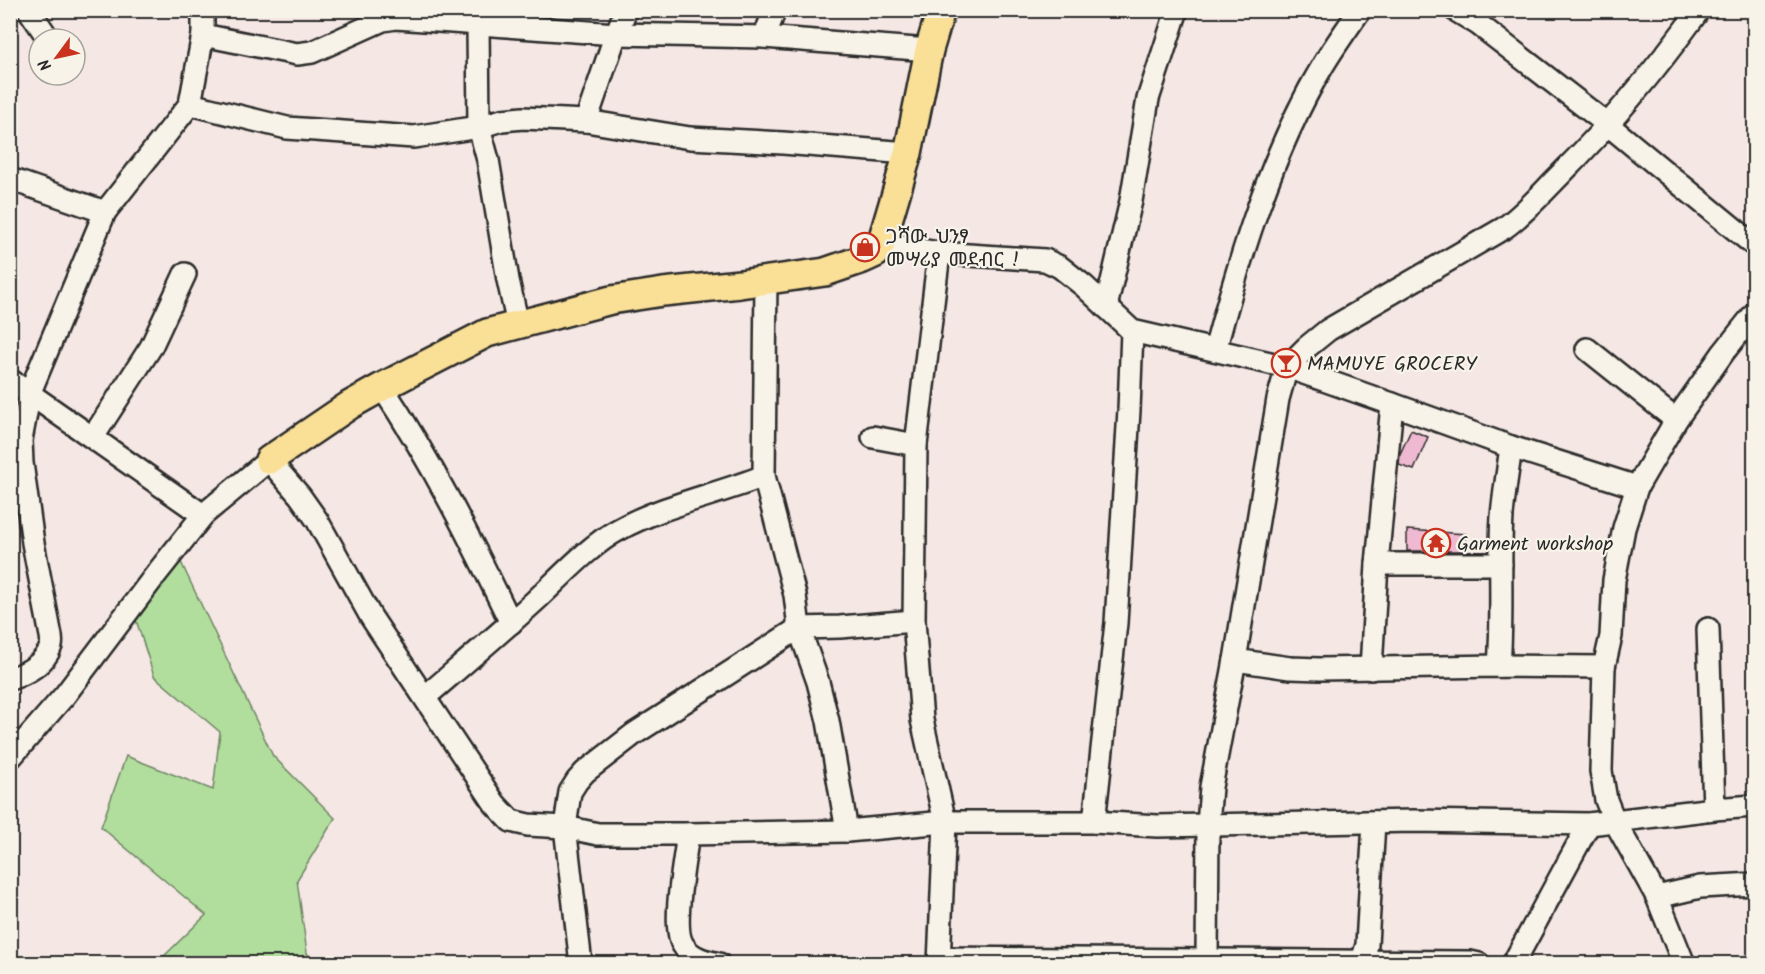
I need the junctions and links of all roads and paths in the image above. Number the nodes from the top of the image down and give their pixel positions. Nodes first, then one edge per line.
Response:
1 (29, 10) edge
2 (203, 10) edge
3 (626, 10) edge
4 (775, 10) edge
5 (941, 10) edge
6 (1177, 10) edge
7 (1360, 10) edge
8 (1455, 10) edge
9 (1699, 10) edge
10 (480, 18) edge
11 (41, 27) edge
12 (616, 34) junction
13 (203, 35) junction
14 (764, 37) junction
15 (929, 50) junction
16 (190, 104) junction
17 (586, 121) junction
18 (1607, 124) junction
19 (479, 127) junction
20 (908, 153) junction
21 (10, 179) edge
22 (105, 212) junction
23 (881, 244) junction
24 (1755, 244) edge
25 (939, 253) junction
26 (185, 273) dead end
27 (766, 279) junction
28 (1106, 307) junction
29 (1755, 314) edge
30 (518, 325) junction
31 (1132, 331) junction
32 (1587, 349) dead end
33 (1215, 350) junction
34 (1287, 367) junction
35 (10, 380) edge
36 (382, 387) junction
37 (30, 392) junction
38 (1392, 404) junction
39 (1676, 420) junction
40 (93, 437) junction
41 (873, 437) dead end
42 (916, 445) junction
43 (1511, 447) junction
44 (269, 460) junction
45 (764, 477) junction
46 (1638, 487) junction
47 (203, 515) junction
48 (1377, 564) junction
49 (1501, 564) junction
50 (914, 621) junction
51 (512, 623) junction
52 (799, 628) junction
53 (1708, 629) dead end
54 (1235, 660) junction
55 (1499, 666) junction
56 (1604, 667) junction
57 (1371, 669) junction
58 (10, 679) edge
59 (424, 697) junction
60 (10, 758) edge
61 (1755, 806) edge
62 (1714, 809) junction
63 (1614, 820) junction
64 (945, 822) junction
65 (1094, 822) junction
66 (1374, 822) junction
67 (1589, 824) junction
68 (1208, 825) junction
69 (565, 827) junction
70 (847, 831) junction
71 (688, 834) junction
72 (1755, 884) edge
73 (1657, 897) junction
74 (939, 961) edge
75 (1103, 961) edge
76 (1206, 961) edge
77 (1362, 962) edge
78 (581, 963) edge
79 (719, 963) edge
80 (1479, 963) edge
81 (1514, 963) edge
82 (1684, 963) edge

1 - 11 street
2 - 13 street
3 - 12 street
4 - 14 street
5 - 15 main road
6 - 28 street
7 - 33 street
8 - 18 street
9 - 18 street
10 - 12 street
10 - 13 street
10 - 19 street
12 - 14 street
12 - 17 street
13 - 16 street
14 - 15 street
15 - 20 main road
16 - 19 street
16 - 22 street
17 - 19 street
17 - 20 street
18 - 24 street
18 - 34 street
19 - 30 street
20 - 23 main road
21 - 22 street
22 - 37 street
23 - 25 street
23 - 27 main road
25 - 28 street
25 - 42 street
26 - 40 street
27 - 30 main road
27 - 45 street
28 - 31 street
29 - 39 street
30 - 36 main road
31 - 33 street
31 - 65 street
32 - 39 street
33 - 34 street
34 - 38 street
34 - 54 street
35 - 37 street
36 - 44 main road
36 - 51 street
37 - 40 street
37 - 58 street
38 - 43 street
38 - 48 street
39 - 46 street
40 - 47 street
41 - 42 street
42 - 50 street
43 - 46 street
43 - 49 street
44 - 47 street
44 - 59 street
45 - 51 street
45 - 52 street
46 - 56 street
47 - 60 street
48 - 49 street
48 - 57 street
49 - 55 street
50 - 52 street
50 - 64 street
51 - 59 street
52 - 69 street
52 - 70 street
53 - 62 street
54 - 57 street
54 - 68 street
55 - 56 street
55 - 57 street
56 - 63 street
59 - 69 street
61 - 62 street
62 - 63 street
63 - 67 street
63 - 73 street
64 - 65 street
64 - 70 street
64 - 74 street
65 - 68 street
66 - 67 street
66 - 68 street
66 - 77 street
67 - 81 street
68 - 76 street
69 - 71 street
69 - 78 street
70 - 71 street
71 - 79 street
72 - 73 street
73 - 82 street
74 - 75 street
75 - 76 street
76 - 77 street
77 - 80 street

